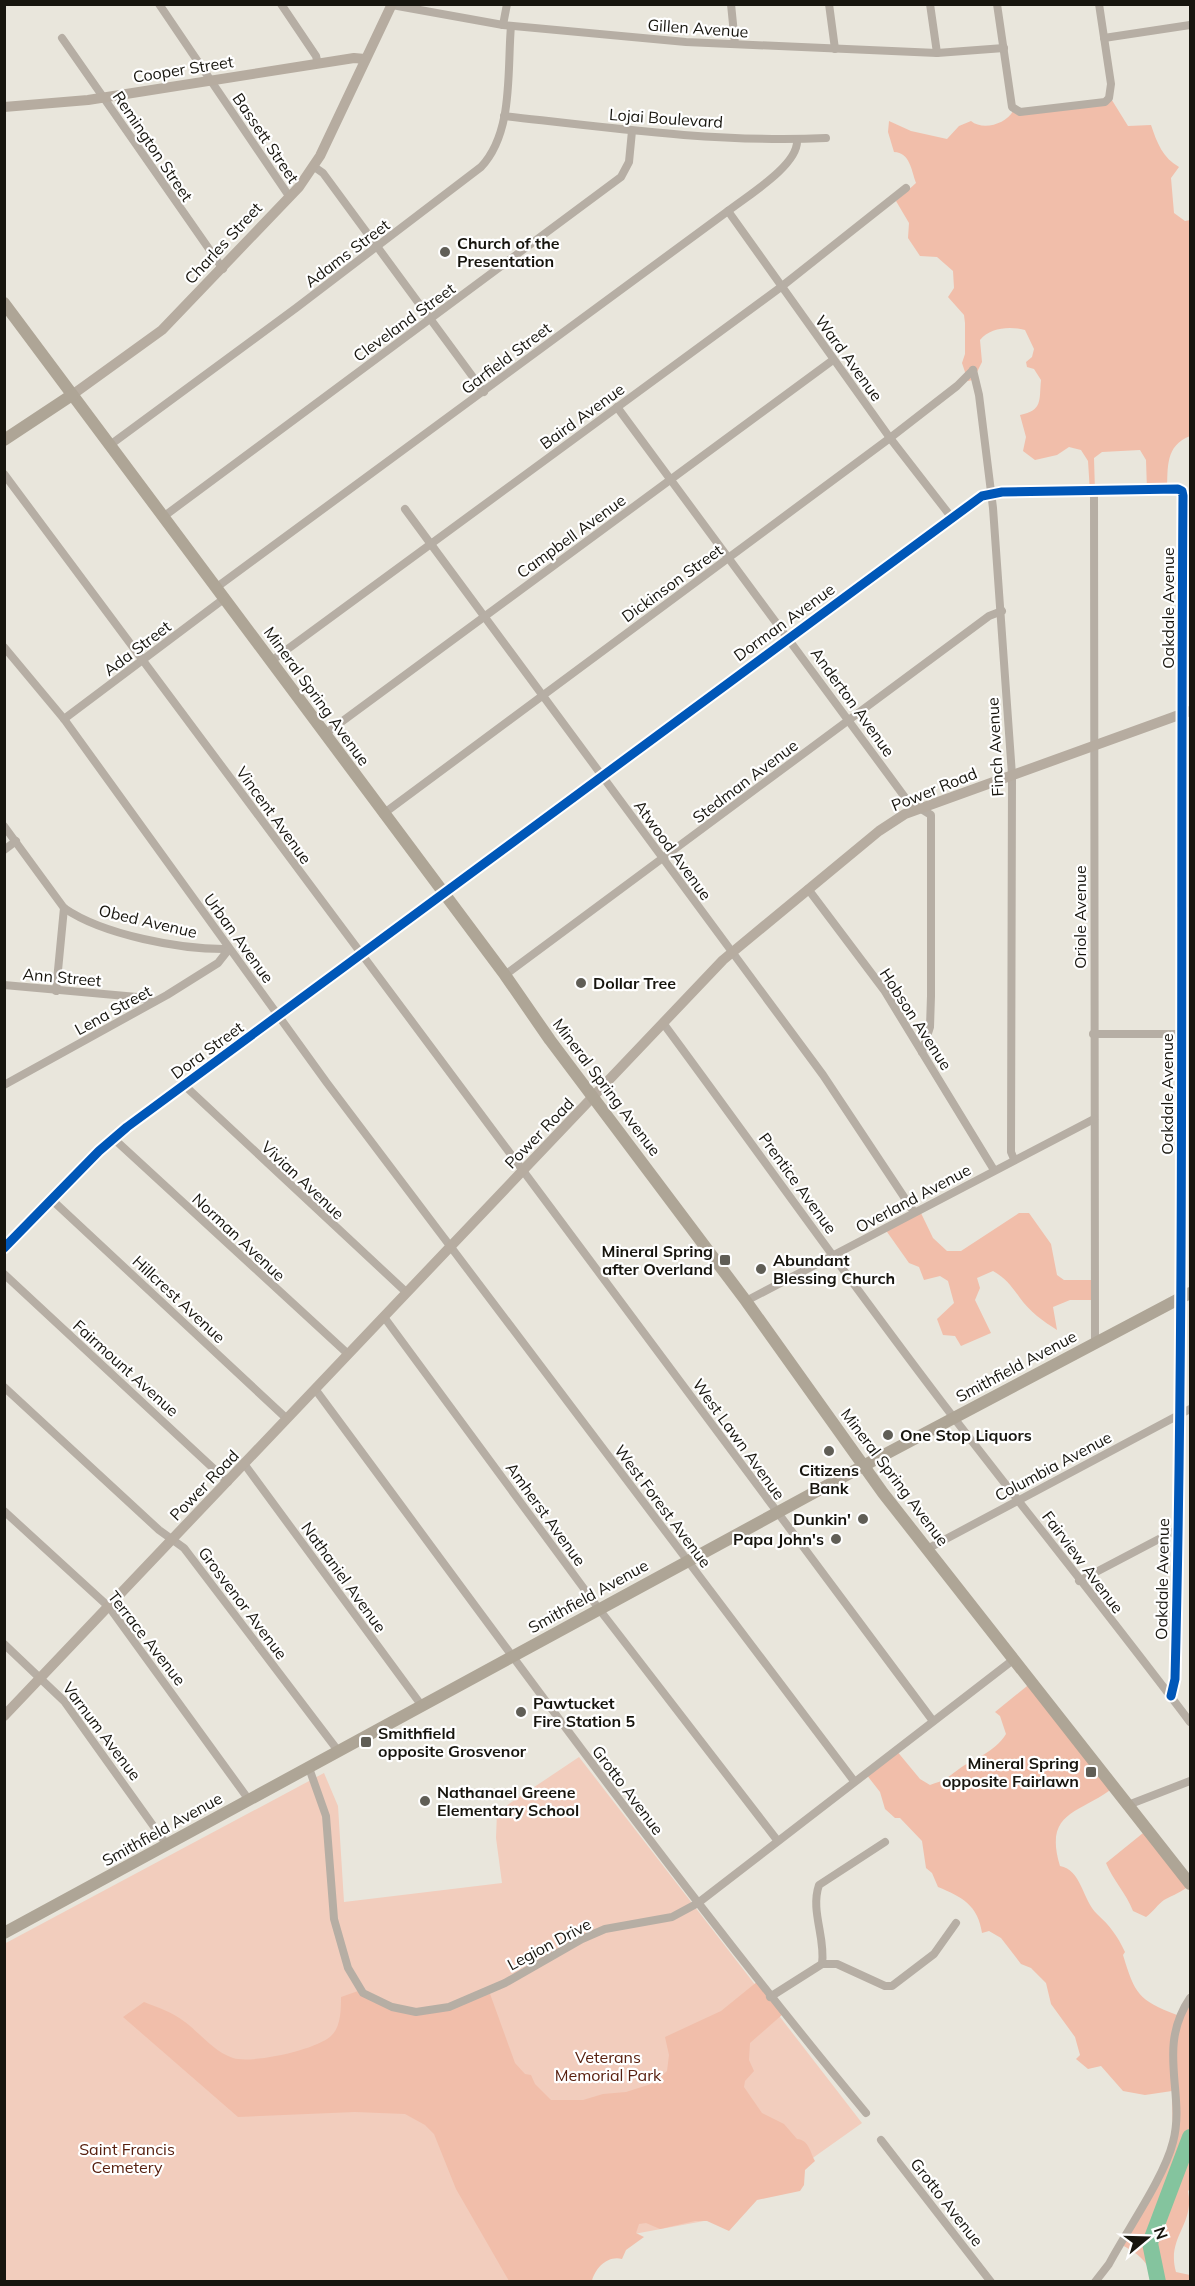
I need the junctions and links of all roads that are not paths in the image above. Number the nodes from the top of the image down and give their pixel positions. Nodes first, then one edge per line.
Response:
1 (159, 4) edge
2 (281, 4) edge
3 (507, 4) edge
4 (731, 4) edge
5 (829, 4) edge
6 (930, 4) edge
7 (997, 4) edge
8 (1099, 4) edge
9 (392, 5) edge
10 (507, 26) junction
11 (1191, 26) edge
12 (62, 38) dead end
13 (1104, 39) junction
14 (735, 44) junction
15 (1004, 48) junction
16 (836, 49) junction
17 (937, 53) junction
18 (365, 59) junction
19 (318, 64) junction
20 (211, 80) junction
21 (104, 97) junction
22 (4, 107) edge
23 (504, 116) junction
24 (632, 130) junction
25 (826, 138) dead end
26 (797, 140) junction
27 (314, 166) junction
28 (906, 188) dead end
29 (289, 196) junction
30 (728, 211) junction
31 (377, 247) junction
32 (223, 269) junction
33 (781, 287) junction
34 (4, 303) edge
35 (431, 319) junction
36 (833, 360) junction
37 (973, 370) joint
38 (484, 392) junction
39 (72, 395) junction
40 (617, 407) junction
41 (890, 438) junction
42 (4, 440) edge
43 (110, 445) junction
44 (4, 474) edge
45 (670, 480) junction
46 (1094, 491) junction
47 (1182, 491) joint
48 (991, 493) junction
49 (405, 509) dead end
50 (163, 517) junction
51 (952, 518) junction
52 (430, 544) junction
53 (728, 558) junction
54 (217, 587) junction
55 (225, 597) junction
56 (1002, 611) junction
57 (483, 617) junction
58 (788, 637) junction
59 (4, 647) edge
60 (143, 660) junction
61 (270, 662) junction
62 (541, 695) junction
63 (1187, 712) edge
64 (64, 719) junction
65 (850, 720) junction
66 (325, 734) junction
67 (1094, 745) junction
68 (1012, 775) junction
69 (602, 776) junction
70 (919, 808) junction
71 (383, 814) junction
72 (4, 826) edge
73 (16, 841) junction
74 (4, 850) edge
75 (662, 859) junction
76 (807, 889) junction
77 (443, 893) junction
78 (64, 908) junction
79 (229, 949) junction
80 (731, 952) junction
81 (360, 953) junction
82 (505, 975) junction
83 (4, 985) edge
84 (56, 991) junction
85 (153, 1002) junction
86 (279, 1015) junction
87 (663, 1023) junction
88 (1093, 1034) junction
89 (1183, 1034) junction
90 (922, 1052) junction
91 (4, 1085) edge
92 (184, 1085) junction
93 (594, 1098) junction
94 (1094, 1119) junction
95 (113, 1138) junction
96 (1014, 1159) junction
97 (994, 1170) junction
98 (523, 1172) junction
99 (52, 1200) junction
100 (914, 1212) junction
101 (451, 1247) junction
102 (4, 1248) edge
103 (834, 1256) junction
104 (4, 1274) edge
105 (406, 1292) junction
106 (1186, 1296) edge
107 (746, 1301) junction
108 (384, 1317) junction
109 (1095, 1343) junction
110 (348, 1354) junction
111 (4, 1387) edge
112 (315, 1389) junction
113 (1191, 1409) edge
114 (1180, 1414) junction
115 (286, 1418) junction
116 (954, 1418) junction
117 (245, 1465) junction
118 (863, 1466) junction
119 (228, 1482) junction
120 (1020, 1499) junction
121 (4, 1511) edge
122 (777, 1514) junction
123 (1178, 1529) junction
124 (172, 1539) junction
125 (928, 1548) junction
126 (687, 1561) junction
127 (1079, 1581) junction
128 (110, 1607) junction
129 (599, 1609) junction
130 (4, 1644) edge
131 (512, 1657) junction
132 (1013, 1660) junction
133 (42, 1678) junction
134 (1171, 1696) junction
135 (422, 1706) junction
136 (4, 1716) edge
137 (933, 1721) junction
138 (1191, 1722) edge
139 (339, 1752) junction
140 (309, 1768) junction
141 (854, 1781) junction
142 (1191, 1781) edge
143 (249, 1800) junction
144 (1128, 1805) junction
145 (777, 1840) junction
146 (885, 1842) dead end
147 (166, 1845) junction
148 (1191, 1884) edge
149 (698, 1903) junction
150 (956, 1923) dead end
151 (4, 1933) edge
152 (822, 1964) junction
153 (770, 1997) junction
154 (1191, 1998) edge
155 (866, 2113) dead end
156 (881, 2140) dead end
157 (991, 2282) edge
158 (1095, 2282) edge

1 - 20 street, Bassett Street
2 - 19 street
3 - 10 street, Adams Street
4 - 14 street
5 - 16 street
6 - 17 street
7 - 15 street
8 - 13 street
9 - 10 street, Gillen Avenue
9 - 18 main road, Charles Street
10 - 14 street, Gillen Avenue
10 - 23 street, Adams Street
11 - 13 street
12 - 21 street, Remington Street
13 - 15 street
14 - 16 street, Gillen Avenue
15 - 17 street, Gillen Avenue
16 - 17 street, Gillen Avenue
18 - 19 main road, Cooper Street
18 - 27 main road, Charles Street
19 - 20 main road, Cooper Street
20 - 21 main road, Cooper Street
20 - 29 street, Bassett Street
21 - 22 main road, Cooper Street
21 - 32 street, Remington Street
23 - 24 street, Lojai Boulevard
23 - 31 street, Adams Street
24 - 26 street, Lojai Boulevard
24 - 35 street, Cleveland Street
25 - 26 street, Lojai Boulevard
26 - 30 street, Garfield Street
27 - 29 main road, Charles Street
27 - 31 street
28 - 33 street, Baird Avenue
29 - 32 main road, Charles Street
30 - 33 street, Ward Avenue
30 - 38 street, Garfield Street
31 - 35 street
31 - 43 street, Adams Street
32 - 39 main road, Charles Street
33 - 36 street, Ward Avenue
33 - 40 street, Baird Avenue
34 - 39 main road, Mineral Spring Avenue
35 - 38 street
35 - 50 street, Cleveland Street
36 - 41 street, Ward Avenue
36 - 45 street, Campbell Avenue
37 - 41 street, Dickinson Street
37 - 48 street, Finch Avenue
38 - 54 street, Garfield Street
39 - 42 main road, Charles Street
39 - 43 main road, Mineral Spring Avenue
40 - 45 street, Anderton Avenue
40 - 52 street, Baird Avenue
41 - 51 street, Ward Avenue
41 - 53 street, Dickinson Street
43 - 50 main road, Mineral Spring Avenue
44 - 60 street, Vincent Avenue
45 - 53 street, Anderton Avenue
45 - 57 street, Campbell Avenue
46 - 47 street, Dorman Avenue
46 - 48 street, Dorman Avenue
46 - 67 street, Oriole Avenue
47 - 63 street, Oakdale Avenue
48 - 51 street, Dorman Avenue
48 - 56 street, Finch Avenue
49 - 52 street, Atwood Avenue
50 - 54 main road, Mineral Spring Avenue
51 - 58 street, Dorman Avenue
52 - 57 street, Atwood Avenue
52 - 61 street, Baird Avenue
53 - 58 street, Anderton Avenue
53 - 62 street, Dickinson Street
54 - 55 main road, Mineral Spring Avenue
55 - 60 street, Ada Street
55 - 61 main road, Mineral Spring Avenue
56 - 65 street, Stedman Avenue
56 - 68 street, Finch Avenue
57 - 62 street, Atwood Avenue
57 - 66 street, Campbell Avenue
58 - 65 street, Anderton Avenue
58 - 69 street, Dorman Avenue
59 - 64 street, Urban Avenue
60 - 64 street, Ada Street
60 - 81 street, Vincent Avenue
61 - 66 main road, Mineral Spring Avenue
62 - 69 street, Atwood Avenue
62 - 71 street, Dickinson Street
63 - 67 main road, Power Road
63 - 89 street, Oakdale Avenue
64 - 79 street, Urban Avenue
65 - 70 street, Anderton Avenue
65 - 75 street, Stedman Avenue
66 - 71 main road, Mineral Spring Avenue
67 - 68 main road, Power Road
67 - 88 street, Oriole Avenue
68 - 70 main road, Power Road
68 - 96 street, Finch Avenue
69 - 75 street, Atwood Avenue
69 - 77 street, Dorman Avenue
70 - 76 main road, Power Road
70 - 90 street, Anderton Avenue
71 - 77 main road, Mineral Spring Avenue
72 - 73 street, Obed Avenue
73 - 74 street
73 - 78 street, Obed Avenue
75 - 80 street, Atwood Avenue
75 - 82 street, Stedman Avenue
76 - 80 main road, Power Road
76 - 90 street, Hobson Avenue
77 - 81 street, Dora Street
77 - 82 main road, Mineral Spring Avenue
78 - 79 street, Obed Avenue
78 - 84 street
79 - 85 street, Lena Street
79 - 86 street, Urban Avenue
80 - 87 main road, Power Road
80 - 100 street, Atwood Avenue
81 - 86 street, Dora Street
81 - 98 street, Vincent Avenue
82 - 93 main road, Mineral Spring Avenue
83 - 84 street, Ann Street
84 - 85 street, Ann Street
85 - 91 street, Lena Street
86 - 92 street, Dora Street
86 - 101 street, Urban Avenue
87 - 93 main road, Power Road
87 - 103 street, Prentice Avenue
88 - 89 street
88 - 94 street, Oriole Avenue
89 - 106 street, Oakdale Avenue
90 - 97 street, Hobson Avenue
92 - 95 street, Dora Street
92 - 105 street, Vivian Avenue
93 - 98 main road, Power Road
93 - 107 main road, Mineral Spring Avenue
94 - 96 street, Overland Avenue
94 - 109 street, Oriole Avenue
95 - 99 street, Dora Street
95 - 110 street, Norman Avenue
96 - 97 street, Overland Avenue
97 - 100 street, Overland Avenue
98 - 101 main road, Power Road
98 - 122 street, West Lawn Avenue
99 - 102 street, Dora Street
99 - 115 street, Hillcrest Avenue
100 - 103 street, Overland Avenue
101 - 105 main road, Power Road
101 - 126 street, West Forest Avenue
103 - 107 street, Overland Avenue
103 - 116 street, Prentice Avenue
104 - 119 street, Fairmount Avenue
105 - 108 main road, Power Road
106 - 109 main road, Smithfield Avenue
106 - 114 street, Oakdale Avenue
107 - 118 main road, Mineral Spring Avenue
108 - 110 main road, Power Road
108 - 129 street, Amherst Avenue
109 - 116 main road, Smithfield Avenue
110 - 112 main road, Power Road
111 - 124 street, Grosvenor Avenue
112 - 115 main road, Power Road
112 - 131 street, Grotto Avenue
113 - 114 street, Columbia Avenue
114 - 120 street, Columbia Avenue
114 - 123 street, Oakdale Avenue
115 - 117 main road, Power Road
116 - 118 main road, Smithfield Avenue
116 - 120 street, Fairview Avenue
117 - 119 main road, Power Road
117 - 135 street, Nathaniel Avenue
118 - 122 main road, Smithfield Avenue
118 - 125 main road, Mineral Spring Avenue
119 - 124 main road, Power Road
120 - 125 street, Columbia Avenue
120 - 127 street, Fairview Avenue
121 - 128 street, Terrace Avenue
122 - 126 main road, Smithfield Avenue
122 - 137 street, West Lawn Avenue
123 - 127 street
123 - 134 street, Oakdale Avenue
124 - 128 main road, Power Road
124 - 139 street, Grosvenor Avenue
125 - 132 main road, Mineral Spring Avenue
126 - 129 main road, Smithfield Avenue
126 - 141 street, West Forest Avenue
127 - 134 street, Fairview Avenue
128 - 133 main road, Power Road
128 - 143 street, Terrace Avenue
129 - 131 main road, Smithfield Avenue
129 - 145 street, Amherst Avenue
130 - 133 street, Varnum Avenue
131 - 135 main road, Smithfield Avenue
131 - 149 street, Grotto Avenue
132 - 137 street, Legion Drive
132 - 144 main road, Mineral Spring Avenue
133 - 136 main road, Power Road
133 - 147 street, Varnum Avenue
134 - 138 street, Fairview Avenue
135 - 139 main road, Smithfield Avenue
137 - 141 street, Legion Drive
139 - 140 main road, Smithfield Avenue
140 - 143 main road, Smithfield Avenue
140 - 149 street, Legion Drive
141 - 145 street, Legion Drive
142 - 144 street
143 - 147 main road, Smithfield Avenue
144 - 148 main road, Mineral Spring Avenue
145 - 149 street, Legion Drive
146 - 152 street
147 - 151 main road, Smithfield Avenue
149 - 153 street, Grotto Avenue
150 - 152 street
152 - 153 street
153 - 155 street, Grotto Avenue
154 - 158 street
156 - 157 street, Grotto Avenue

